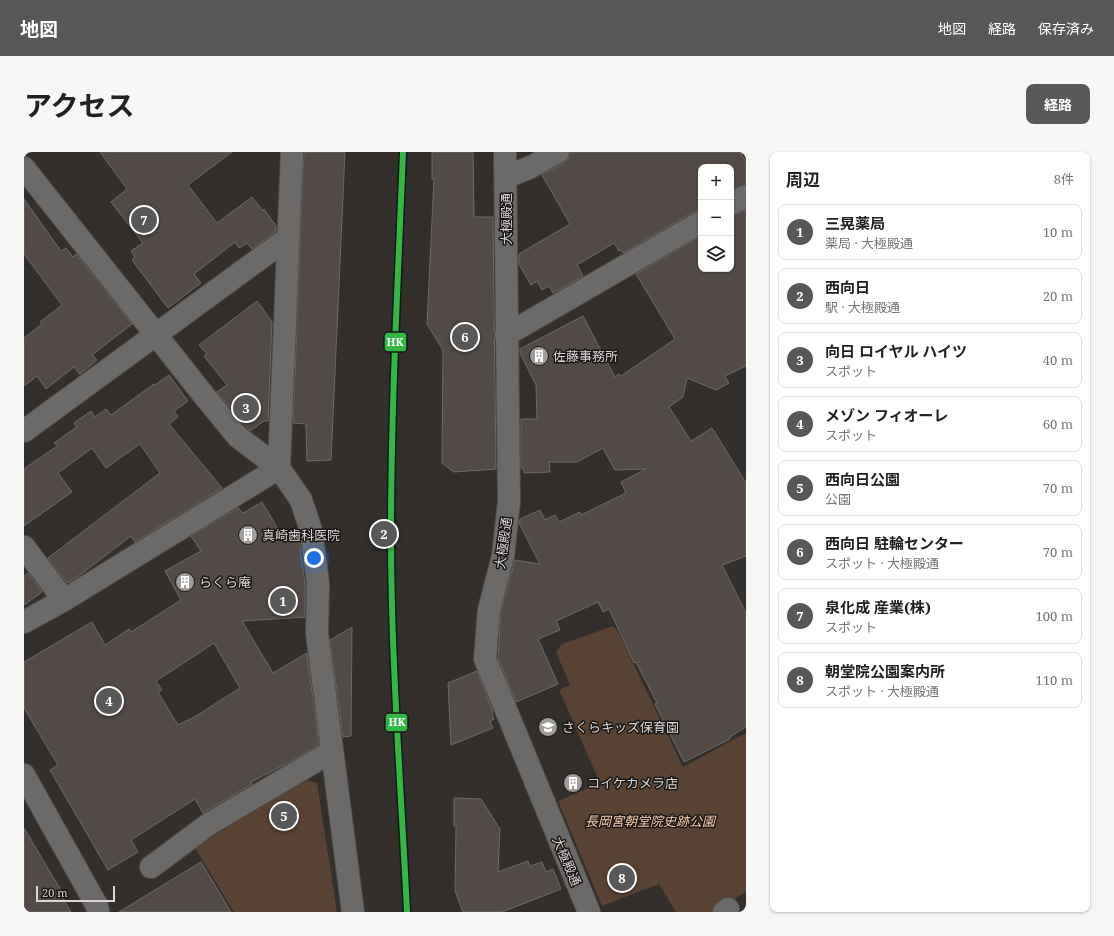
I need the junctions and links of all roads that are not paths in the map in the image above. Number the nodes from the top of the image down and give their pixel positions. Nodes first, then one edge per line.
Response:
1 (292, 152) edge
2 (505, 152) edge
3 (558, 152) edge
4 (24, 168) edge
5 (506, 177) junction
6 (746, 196) edge
7 (734, 202) edge
8 (698, 224) edge
9 (288, 238) junction
10 (157, 335) junction
11 (506, 335) junction
12 (24, 431) edge
13 (279, 468) junction
14 (24, 547) edge
15 (64, 600) junction
16 (24, 622) edge
17 (331, 752) junction
18 (24, 775) edge
19 (151, 867) dead end
20 (98, 910) dead end
21 (353, 912) edge
22 (588, 912) edge

1 - 9 street
2 - 5 street, 大極殿通
3 - 5 street
4 - 10 street
5 - 11 street, 大極殿通
6 - 7 street
8 - 11 street
9 - 10 street
9 - 13 street
10 - 12 street
10 - 13 street
11 - 22 street, 大極殿通
13 - 15 street
13 - 17 street
14 - 15 street
15 - 16 street
17 - 19 street
17 - 21 street
18 - 20 street

